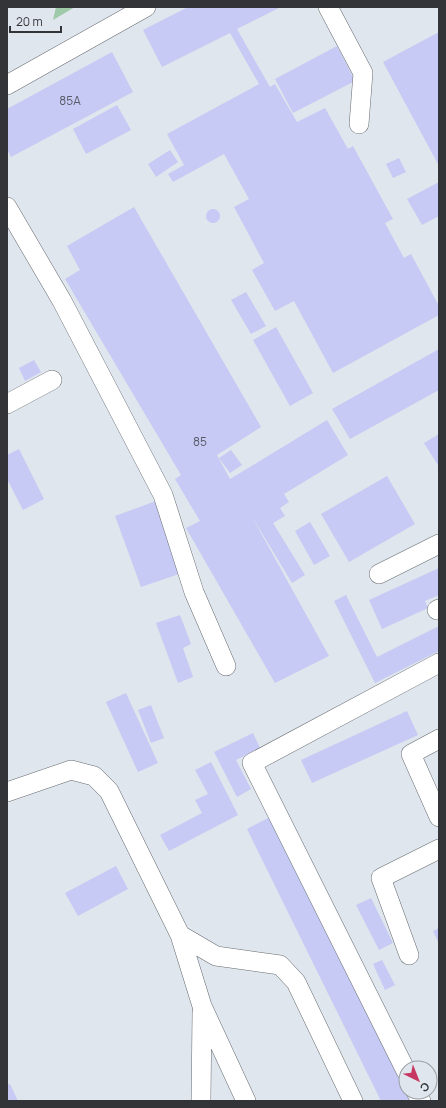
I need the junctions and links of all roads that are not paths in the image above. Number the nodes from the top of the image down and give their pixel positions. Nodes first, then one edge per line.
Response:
1 (146, 7) edge
2 (328, 7) edge
3 (7, 85) edge
4 (359, 124) dead end
5 (7, 207) edge
6 (52, 380) dead end
7 (7, 404) edge
8 (439, 544) edge
9 (379, 574) dead end
10 (439, 664) edge
11 (226, 666) dead end
12 (439, 739) edge
13 (7, 792) edge
14 (439, 817) edge
15 (439, 849) edge
16 (180, 935) junction
17 (408, 955) dead end
18 (202, 1006) junction
19 (400, 1060) edge
20 (201, 1101) edge
21 (246, 1101) edge
22 (353, 1101) edge

1 - 3 lane
2 - 4 lane
5 - 11 lane
6 - 7 lane
8 - 9 lane
10 - 19 lane
12 - 14 lane
13 - 16 lane
15 - 17 lane
16 - 18 lane
16 - 22 lane
18 - 20 lane
18 - 21 lane

